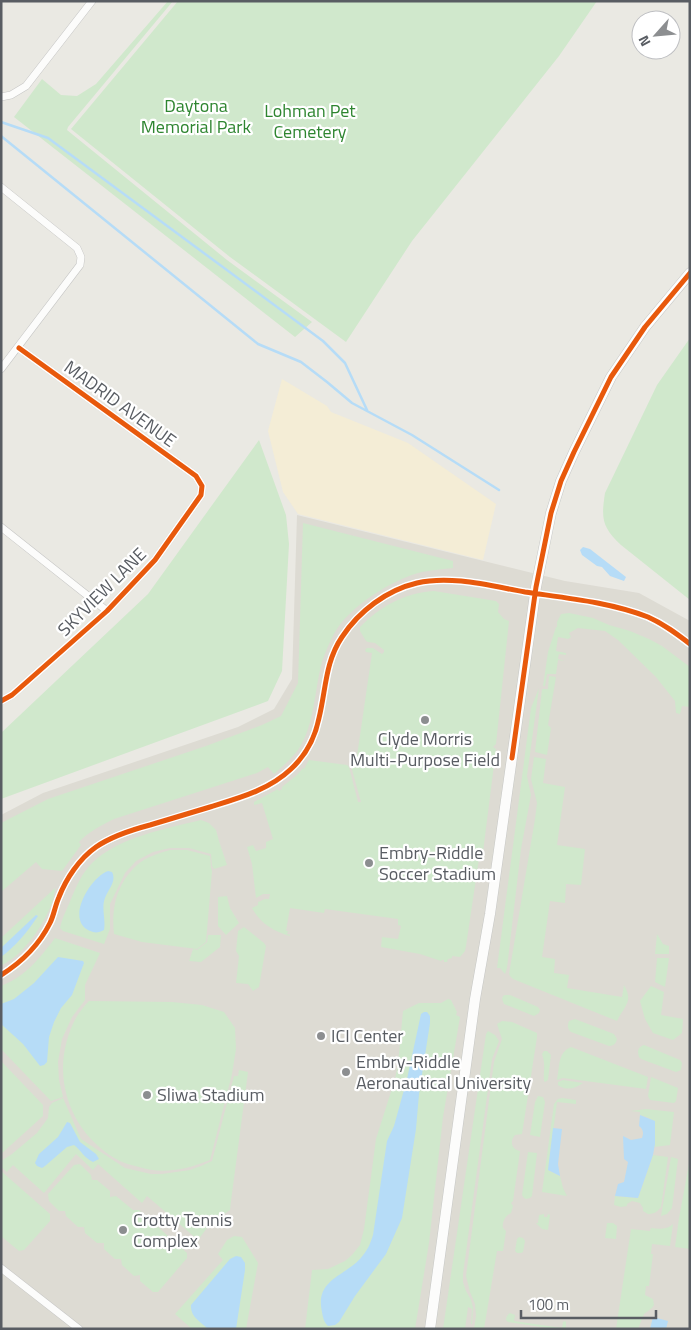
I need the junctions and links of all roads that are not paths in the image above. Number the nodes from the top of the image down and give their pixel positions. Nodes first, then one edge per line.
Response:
1 (92, 1) edge
2 (1, 97) edge
3 (1, 187) edge
4 (690, 273) edge
5 (18, 348) junction
6 (1, 369) edge
7 (202, 486) joint
8 (1, 527) edge
9 (535, 594) junction
10 (107, 611) junction
11 (690, 644) edge
12 (1, 701) edge
13 (1, 975) edge
14 (1, 1268) edge
15 (79, 1329) edge
16 (430, 1329) edge

1 - 2 street
3 - 5 street
4 - 9 main road
5 - 6 street
5 - 7 street, MADRID AVENUE
7 - 10 street, SKYVIEW LANE
8 - 10 street
9 - 11 street
9 - 13 street
9 - 16 main road
10 - 12 street, SKYVIEW LANE
14 - 15 street

